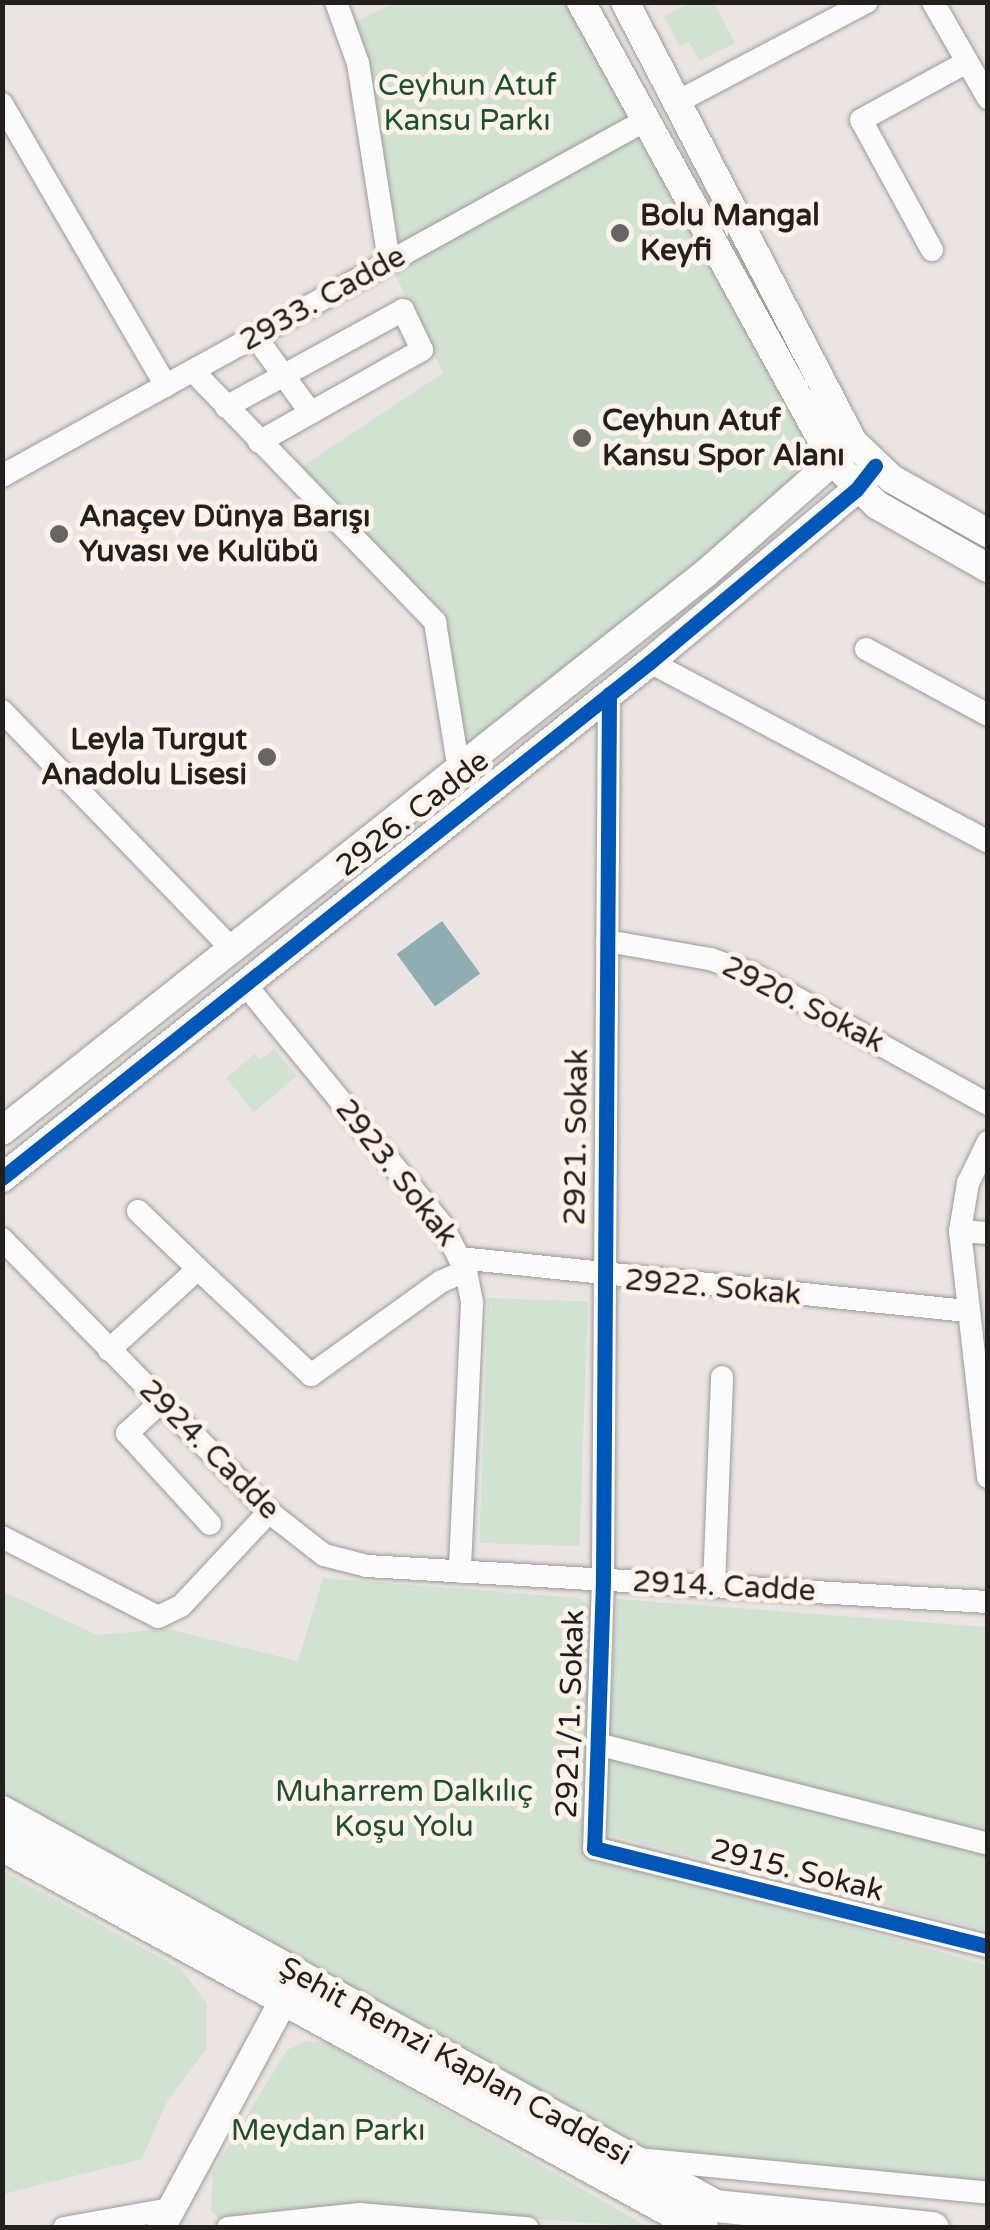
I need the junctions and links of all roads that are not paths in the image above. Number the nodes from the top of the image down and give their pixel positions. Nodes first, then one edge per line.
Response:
1 (336, 2) edge
2 (581, 2) edge
3 (625, 2) edge
4 (867, 2) edge
5 (933, 2) edge
6 (967, 62) junction
7 (988, 98) edge
8 (679, 101) junction
9 (2, 104) edge
10 (644, 121) junction
11 (932, 250) dead end
12 (389, 262) junction
13 (255, 336) junction
14 (192, 371) junction
15 (283, 375) junction
16 (166, 386) junction
17 (226, 407) junction
18 (310, 413) junction
19 (259, 442) junction
20 (854, 443) junction
21 (835, 464) junction
22 (874, 466) junction
23 (2, 476) edge
24 (856, 490) junction
25 (988, 533) edge
26 (988, 568) edge
27 (866, 649) dead end
28 (650, 662) junction
29 (609, 694) junction
30 (2, 711) edge
31 (988, 715) edge
32 (459, 771) junction
33 (988, 842) edge
34 (607, 940) junction
35 (233, 950) junction
36 (244, 983) junction
37 (988, 1104) edge
38 (2, 1132) edge
39 (988, 1142) edge
40 (2, 1178) edge
41 (138, 1211) dead end
42 (960, 1231) junction
43 (988, 1234) edge
44 (2, 1239) edge
45 (463, 1265) junction
46 (198, 1268) junction
47 (602, 1278) junction
48 (966, 1311) junction
49 (110, 1350) junction
50 (722, 1378) dead end
51 (161, 1402) junction
52 (988, 1477) edge
53 (269, 1512) junction
54 (210, 1524) dead end
55 (2, 1537) edge
56 (460, 1572) junction
57 (602, 1580) junction
58 (714, 1587) junction
59 (988, 1602) edge
60 (597, 1744) junction
61 (2, 1812) edge
62 (988, 1844) edge
63 (2, 1845) edge
64 (594, 1848) joint
65 (988, 1946) edge
66 (290, 1989) junction
67 (633, 2158) junction
68 (988, 2193) edge
69 (166, 2218) edge
70 (384, 2221) edge
71 (64, 2228) edge
72 (228, 2228) edge
73 (528, 2228) edge
74 (702, 2228) edge
75 (934, 2228) edge

1 - 12 street
2 - 10 street
3 - 8 street
4 - 8 street
5 - 6 street
6 - 7 street
6 - 11 street
8 - 10 street
8 - 20 street
9 - 16 street
10 - 12 street, 2933. Cadde
10 - 21 street
12 - 13 street, 2933. Cadde
13 - 14 street, 2933. Cadde
13 - 15 street
14 - 16 street, 2933. Cadde
14 - 17 street
15 - 17 street
15 - 18 street
15 - 18 street
16 - 23 street, 2933. Cadde
17 - 19 street
18 - 19 street
19 - 32 street
20 - 21 street, 2926. Cadde
20 - 22 street
21 - 24 street
21 - 32 street, 2926. Cadde
22 - 24 street, 2926. Cadde
22 - 25 street
24 - 26 street
24 - 28 street, 2926. Cadde
27 - 31 street
28 - 29 street, 2926. Cadde
28 - 33 street
29 - 34 street, 2921. Sokak
29 - 36 street, 2926. Cadde
30 - 35 street
32 - 35 street, 2926. Cadde
34 - 37 street, 2920. Sokak
34 - 47 street, 2921. Sokak
35 - 38 street, 2926. Cadde
36 - 40 street, 2926. Cadde
36 - 45 street, 2923. Sokak
39 - 42 street
41 - 46 street
42 - 43 street
42 - 48 street
44 - 49 street, 2924. Cadde
45 - 46 street
45 - 47 street, 2922. Sokak
45 - 56 street, 2923. Sokak
46 - 49 street
47 - 48 street, 2922. Sokak
47 - 57 street, 2921. Sokak
48 - 52 street
49 - 51 street, 2924. Cadde
50 - 58 street
51 - 53 street, 2924. Cadde
51 - 54 street
53 - 55 street
53 - 56 street, 2924. Cadde
56 - 57 street, 2914. Cadde
57 - 58 street, 2914. Cadde
57 - 60 street, 2921/1. Sokak
58 - 59 street, 2914. Cadde
60 - 62 street
60 - 64 street, 2921/1. Sokak
61 - 66 main road, Şehit Remzi Kaplan Caddesi
63 - 66 main road, Şehit Remzi Kaplan Caddesi
64 - 65 street, 2915. Sokak
66 - 67 main road, Şehit Remzi Kaplan Caddesi
66 - 69 street
66 - 74 main road, Şehit Remzi Kaplan Caddesi
67 - 68 street
67 - 75 main road, Şehit Remzi Kaplan Caddesi
69 - 71 street
70 - 72 street
70 - 73 street

